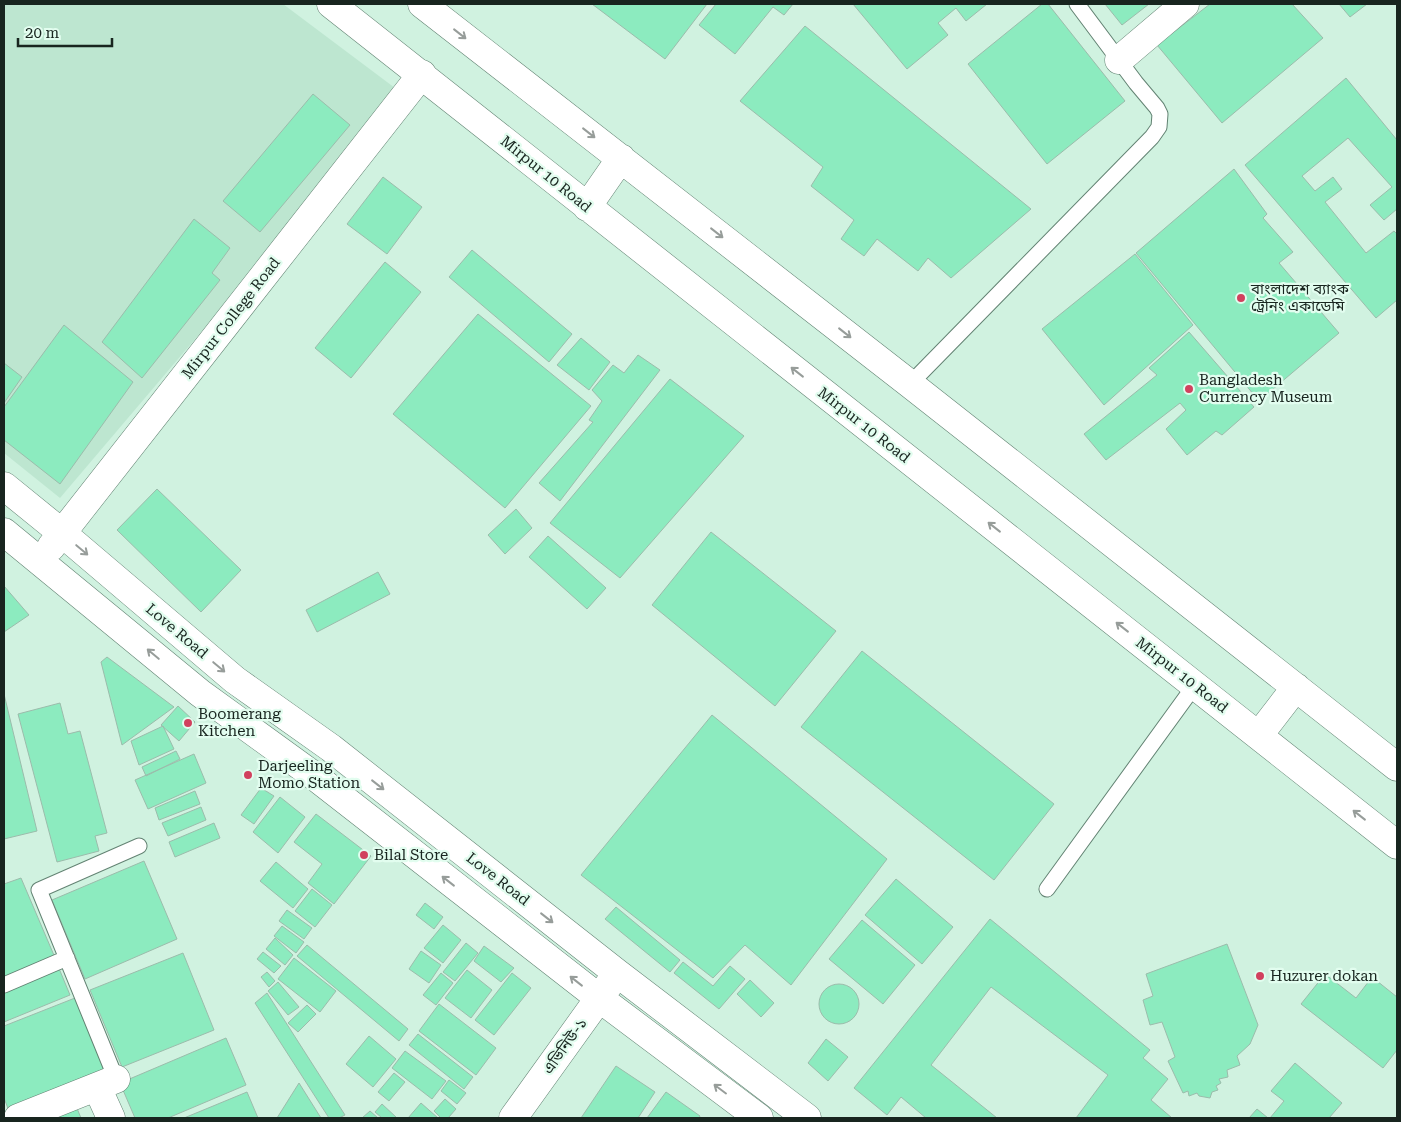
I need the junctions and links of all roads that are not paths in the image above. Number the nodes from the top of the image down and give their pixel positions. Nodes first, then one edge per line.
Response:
1 (331, 4) edge
2 (422, 4) edge
3 (1078, 4) edge
4 (1185, 4) edge
5 (1119, 60) junction
6 (422, 74) junction
7 (621, 158) junction
8 (587, 207) junction
9 (910, 384) junction
10 (4, 486) edge
11 (4, 532) edge
12 (62, 533) junction
13 (40, 561) junction
14 (1195, 685) junction
15 (1296, 687) junction
16 (1259, 736) junction
17 (1397, 767) edge
18 (1397, 845) edge
19 (139, 846) dead end
20 (1047, 889) dead end
21 (67, 958) junction
22 (617, 973) junction
23 (4, 985) edge
24 (599, 998) junction
25 (107, 1083) junction
26 (18, 1118) edge
27 (111, 1118) edge
28 (514, 1118) edge
29 (759, 1118) edge
30 (807, 1118) edge

1 - 6 street, Mirpur 10 Road
2 -> 7 street
3 - 5 lane
4 - 5 street
5 - 9 lane
6 - 8 street, Mirpur 10 Road
6 - 12 street, Mirpur College Road
7 - 8 street
7 -> 9 street
14 -> 8 street, Mirpur 10 Road
9 - 15 street
10 - 12 street, Love Road
11 - 13 street
12 - 13 street, Mirpur College Road
12 -> 22 street, Love Road
24 -> 13 street
14 - 16 street, Mirpur 10 Road
14 - 20 lane
15 - 16 street
15 - 17 street
18 -> 16 street, Mirpur 10 Road
19 - 21 lane
21 - 23 lane
21 - 25 lane
22 - 24 street, এভিনিউ-১
22 - 30 street, Love Road
24 - 28 street, এভিনিউ-১
29 -> 24 street
25 - 26 street
25 - 27 street

